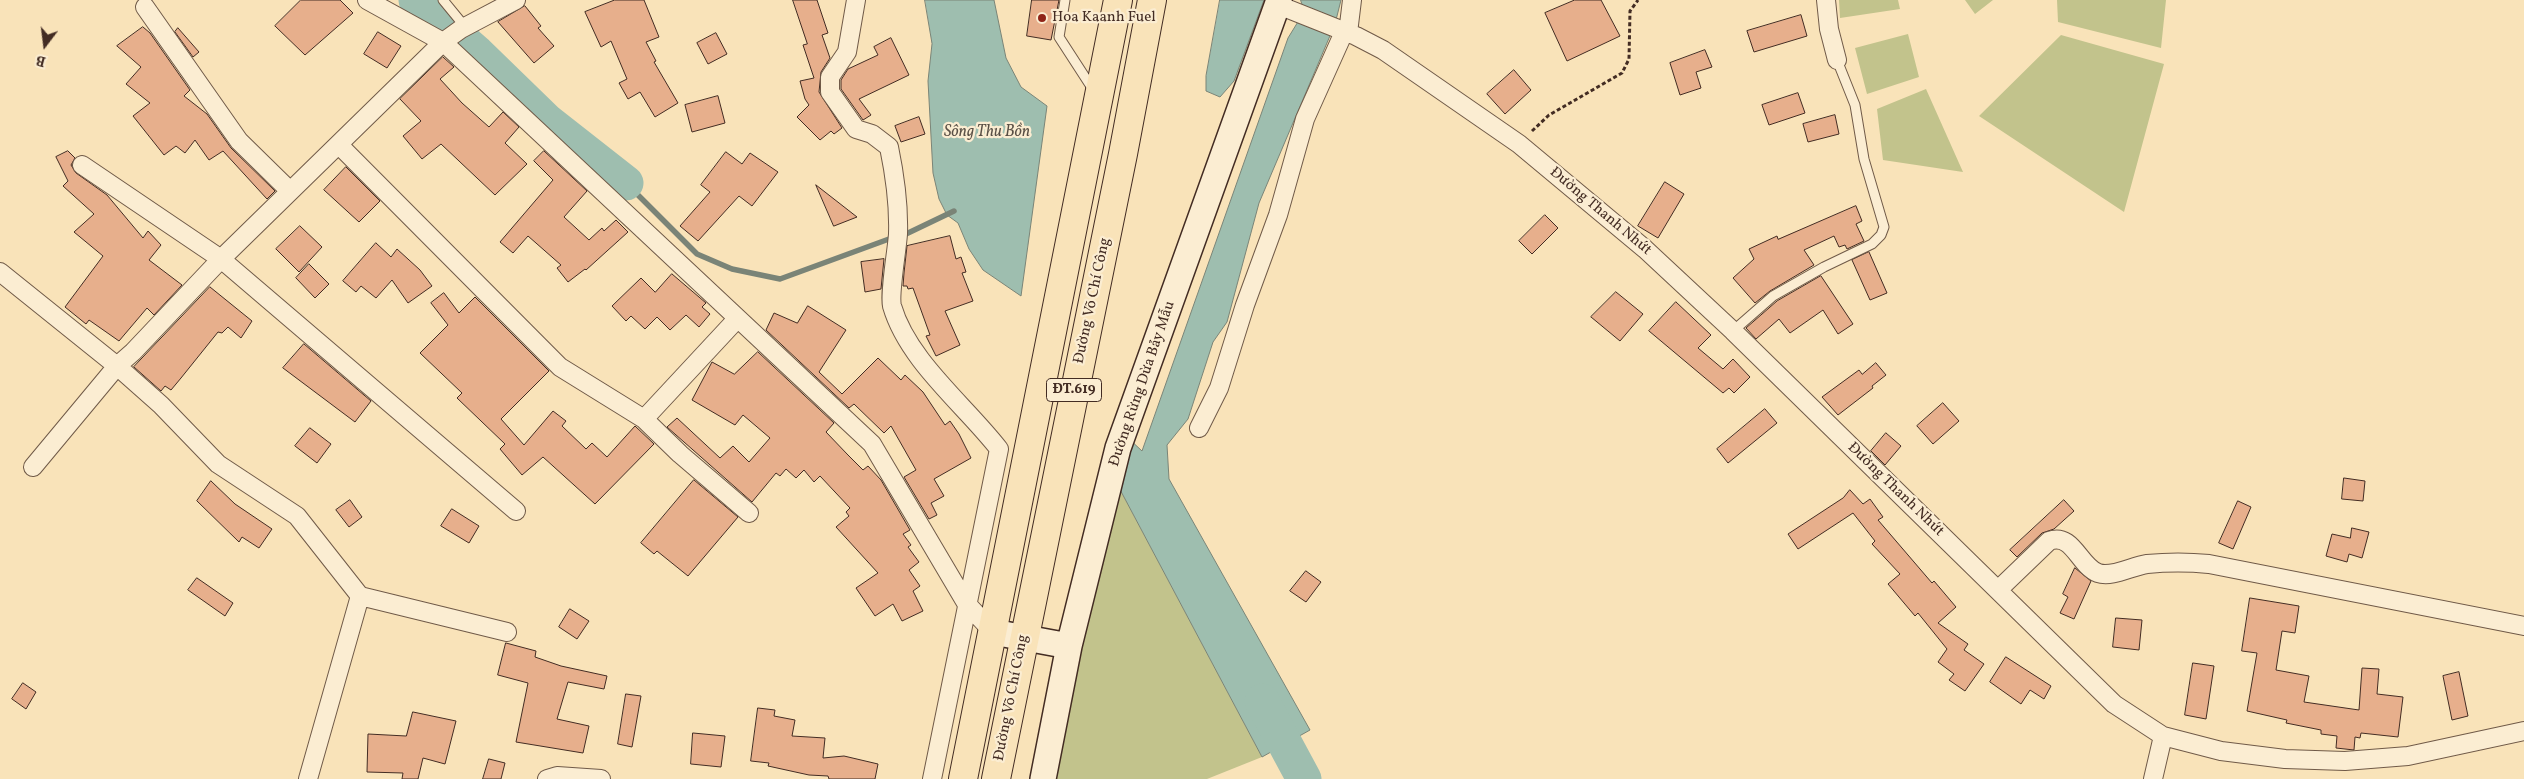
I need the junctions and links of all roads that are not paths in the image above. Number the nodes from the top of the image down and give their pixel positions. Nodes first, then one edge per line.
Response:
1 (367, 0) edge
2 (443, 0) edge
3 (516, 0) edge
4 (856, 0) edge
5 (1066, 0) edge
6 (1118, 0) edge
7 (1152, 0) edge
8 (1352, 0) edge
9 (1826, 0) edge
10 (1282, 5) edge
11 (145, 7) dead end
12 (464, 28) junction
13 (1342, 30) junction
14 (443, 42) junction
15 (1837, 60) joint
16 (1099, 99) junction
17 (339, 145) junction
18 (82, 165) dead end
19 (290, 191) junction
20 (221, 258) junction
21 (0, 272) edge
22 (737, 318) junction
23 (1733, 331) junction
24 (118, 366) junction
25 (644, 419) junction
26 (1199, 428) dead end
27 (33, 467) dead end
28 (516, 511) dead end
29 (749, 513) dead end
30 (1998, 590) junction
31 (360, 596) junction
32 (966, 603) junction
33 (2524, 626) edge
34 (507, 632) dead end
35 (993, 632) junction
36 (1024, 637) junction
37 (1069, 646) junction
38 (2524, 730) edge
39 (2163, 736) junction
40 (308, 779) edge
41 (547, 779) edge
42 (602, 779) edge
43 (932, 779) edge
44 (963, 779) edge
45 (996, 779) edge
46 (1043, 779) edge
47 (2154, 779) edge

1 - 14 street
2 - 12 lane
3 - 12 street
4 - 32 street
5 - 16 lane
6 - 16 main road, Đường Võ Chí Công / ĐT.619
7 - 36 main road, Đường Võ Chí Công / ĐT.619
8 - 13 street
9 - 15 street
10 - 13 street, Đường Thanh Nhứt
10 - 37 street, Đường Rừng Dừa Bảy Mẫu
11 - 19 street
12 - 14 street
13 - 23 street, Đường Thanh Nhứt
13 - 26 street
14 - 17 street
14 - 22 street
15 - 23 lane
16 - 35 main road, Đường Võ Chí Công / ĐT.619
17 - 19 street
17 - 25 street
18 - 20 street
19 - 20 street
20 - 24 street
20 - 28 street
21 - 24 street
22 - 25 street
22 - 32 street
23 - 30 street, Đường Thanh Nhứt
24 - 27 street
24 - 31 street
25 - 29 street
30 - 33 street
30 - 39 street, Đường Thanh Nhứt
31 - 34 street
31 - 40 street
32 - 35 street
32 - 43 street
35 - 36 street
35 - 44 main road, Đường Võ Chí Công / ĐT.619
36 - 37 street
36 - 45 main road, Đường Võ Chí Công / ĐT.619
37 - 46 street, Đường Rừng Dừa Bảy Mẫu
38 - 39 street, Đường Thanh Nhứt
39 - 47 street
41 - 42 street

